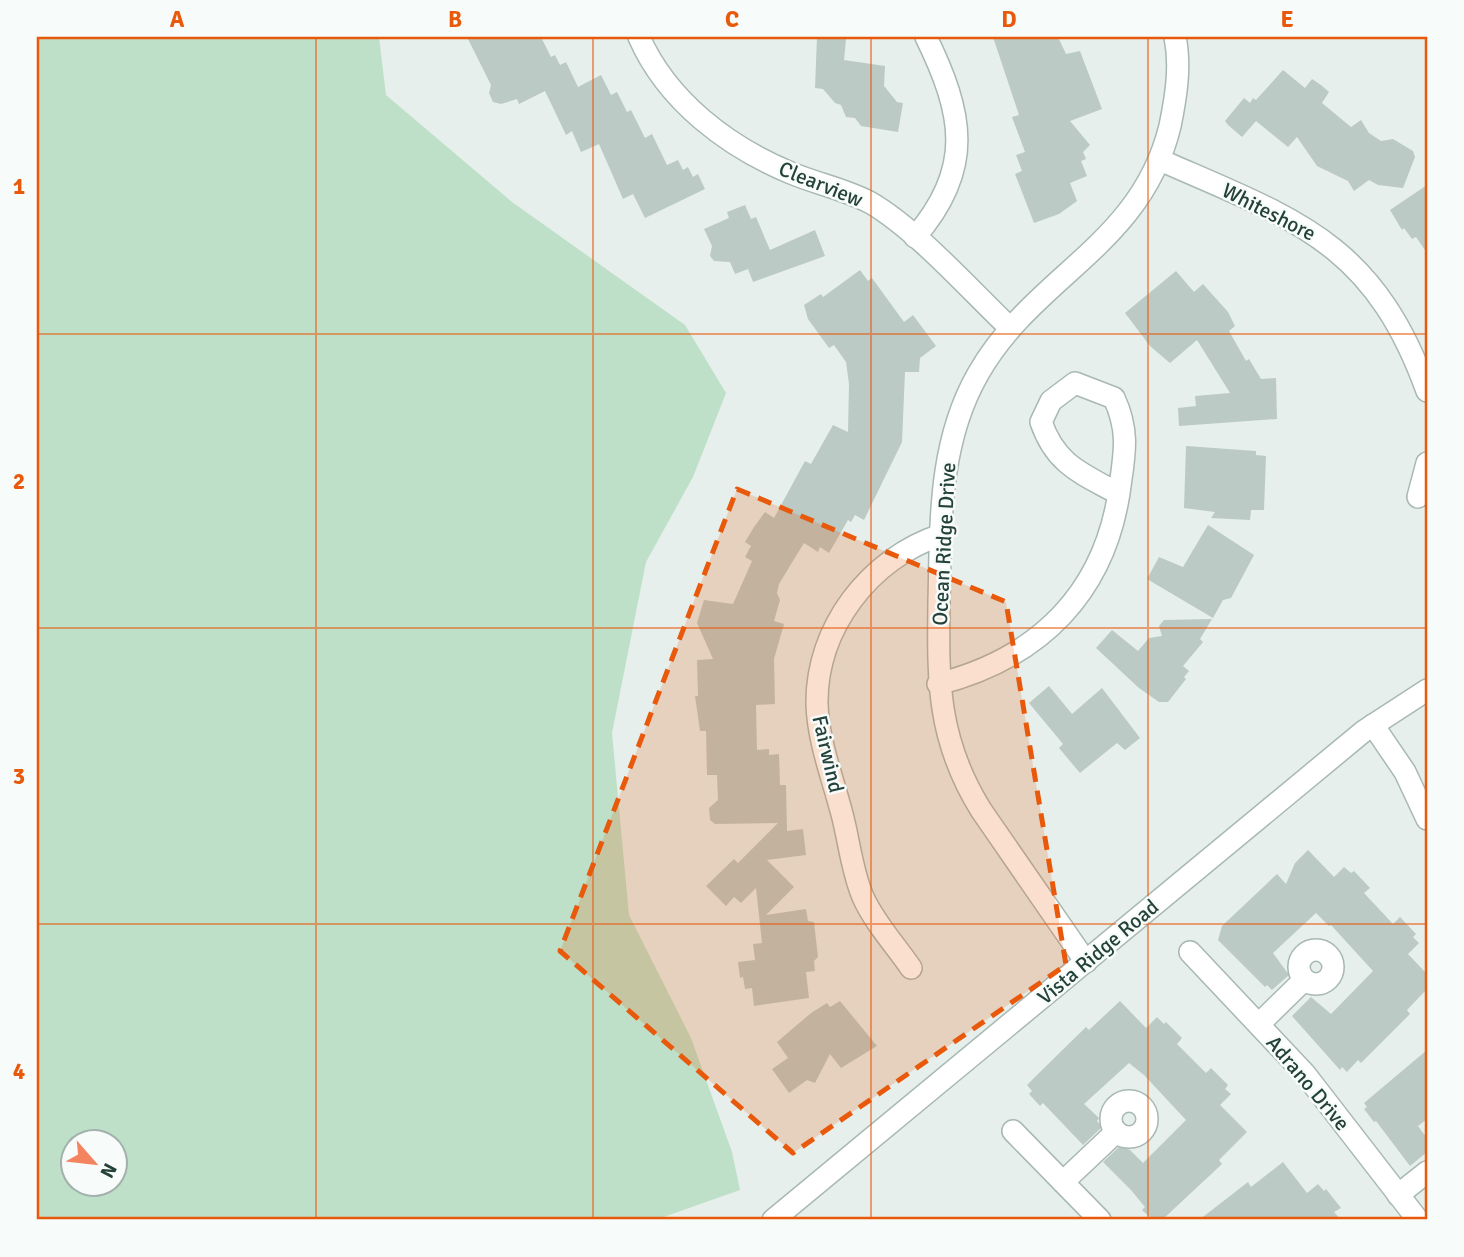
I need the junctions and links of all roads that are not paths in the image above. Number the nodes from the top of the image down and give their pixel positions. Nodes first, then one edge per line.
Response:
1 (639, 37) edge
2 (926, 37) edge
3 (1175, 37) edge
4 (1160, 160) junction
5 (915, 237) junction
6 (1010, 328) junction
7 (1427, 391) edge
8 (1427, 463) edge
9 (1119, 494) junction
10 (1418, 497) dead end
11 (941, 535) junction
12 (938, 684) junction
13 (1427, 690) edge
14 (1373, 725) junction
15 (1427, 819) edge
16 (1190, 952) dead end
17 (1086, 962) junction
18 (911, 968) dead end
19 (1304, 980) dead end
20 (1259, 1024) junction
21 (1013, 1131) dead end
22 (1116, 1132) dead end
23 (1427, 1172) edge
24 (1063, 1182) junction
25 (1398, 1195) junction
26 (773, 1220) edge
27 (1100, 1220) edge
28 (1418, 1220) edge

1 - 5 street, Clearview
2 - 5 street
3 - 4 street, Ocean Ridge Drive
4 - 6 street, Ocean Ridge Drive
4 - 7 street, Whiteshore
5 - 6 street, Clearview
6 - 11 street, Ocean Ridge Drive
8 - 10 street
9 - 9 street
9 - 12 street
11 - 12 street, Ocean Ridge Drive
11 - 18 street, Fairwind
12 - 17 street, Ocean Ridge Drive
13 - 14 street, Vista Ridge Road
14 - 15 street
14 - 17 street, Vista Ridge Road
16 - 20 street, Adrano Drive
17 - 26 street, Vista Ridge Road
19 - 20 street
20 - 25 street, Adrano Drive
21 - 24 street
22 - 24 street
23 - 25 street
24 - 27 street
25 - 28 street, Adrano Drive

